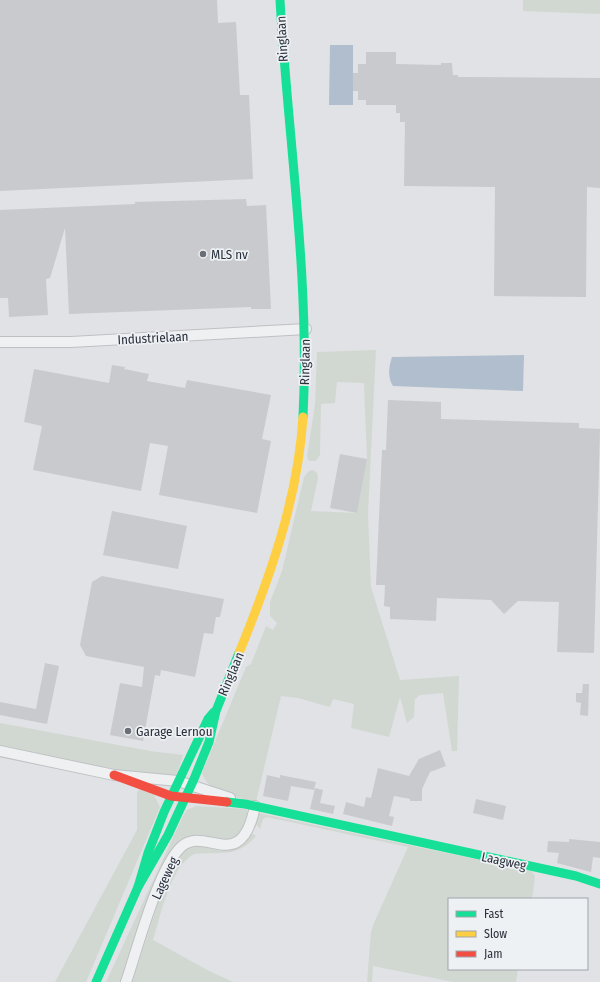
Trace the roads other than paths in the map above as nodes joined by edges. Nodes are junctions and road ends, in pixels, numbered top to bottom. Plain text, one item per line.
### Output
1 (280, 0) edge
2 (306, 329) junction
3 (0, 342) edge
4 (216, 710) junction
5 (0, 751) edge
6 (114, 774) junction
7 (178, 781) junction
8 (191, 784) junction
9 (171, 796) junction
10 (186, 798) junction
11 (250, 805) junction
12 (600, 884) edge
13 (138, 887) junction
14 (96, 982) edge
15 (126, 982) edge

1 - 2 main road, Ringlaan
2 - 3 street, Industrielaan
2 - 4 main road, Ringlaan
4 - 7 main road, Ringlaan
4 - 8 main road, Ringlaan
5 - 6 street
6 - 7 street
6 - 9 main road
7 - 8 street
7 - 9 main road, Ringlaan
8 - 10 main road, Ringlaan
8 - 11 street
9 - 10 main road
9 - 13 main road, Ringlaan
10 - 11 main road
10 - 13 main road, Ringlaan
11 - 12 main road, Laagweg
11 - 15 street, Lageweg
13 - 14 main road, Ringlaan

